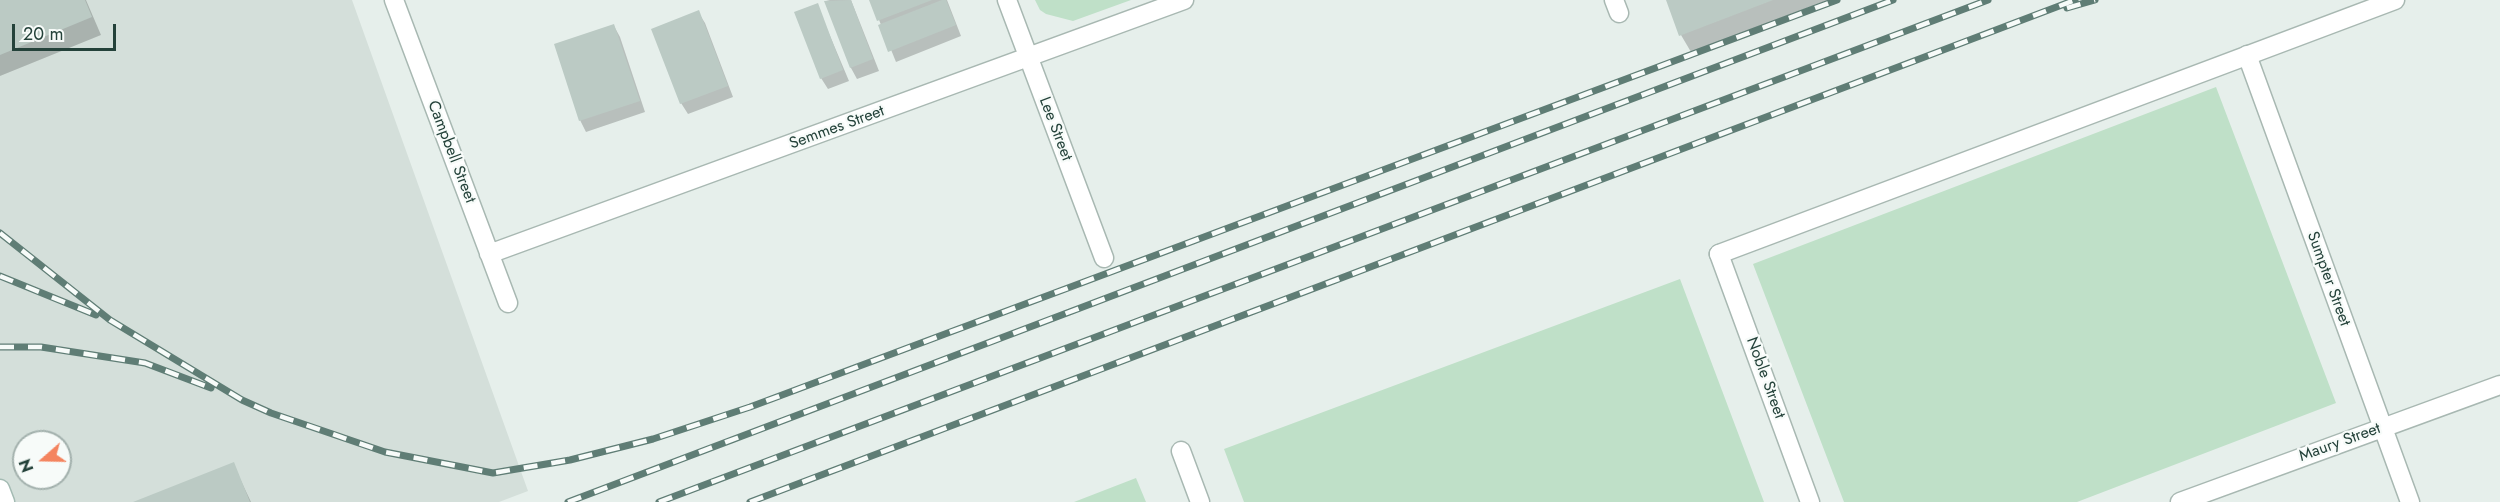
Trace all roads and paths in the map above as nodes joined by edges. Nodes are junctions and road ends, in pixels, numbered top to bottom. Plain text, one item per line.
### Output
1 (394, 0) edge
2 (1007, 0) edge
3 (1184, 0) edge
4 (2395, 0) edge
5 (2247, 55) junction
6 (1028, 58) junction
7 (489, 254) junction
8 (1104, 258) dead end
9 (508, 303) dead end
10 (2500, 385) edge
11 (2382, 428) junction
12 (1181, 451) dead end
13 (0, 489) edge
14 (5, 502) edge
15 (1200, 502) edge
16 (1810, 502) edge
17 (2180, 502) edge
18 (2410, 502) edge

1 - 7 street, Campbell Street
2 - 6 street, Lee Street
3 - 6 street, Semmes Street
4 - 5 street
5 - 11 street, Sumpter Street
5 - 16 street, Noble Street
6 - 7 street, Semmes Street
6 - 8 street, Lee Street
7 - 9 street, Campbell Street
10 - 11 street, Maury Street
11 - 17 street, Maury Street
11 - 18 street, Sumpter Street
12 - 15 street
13 - 14 street

